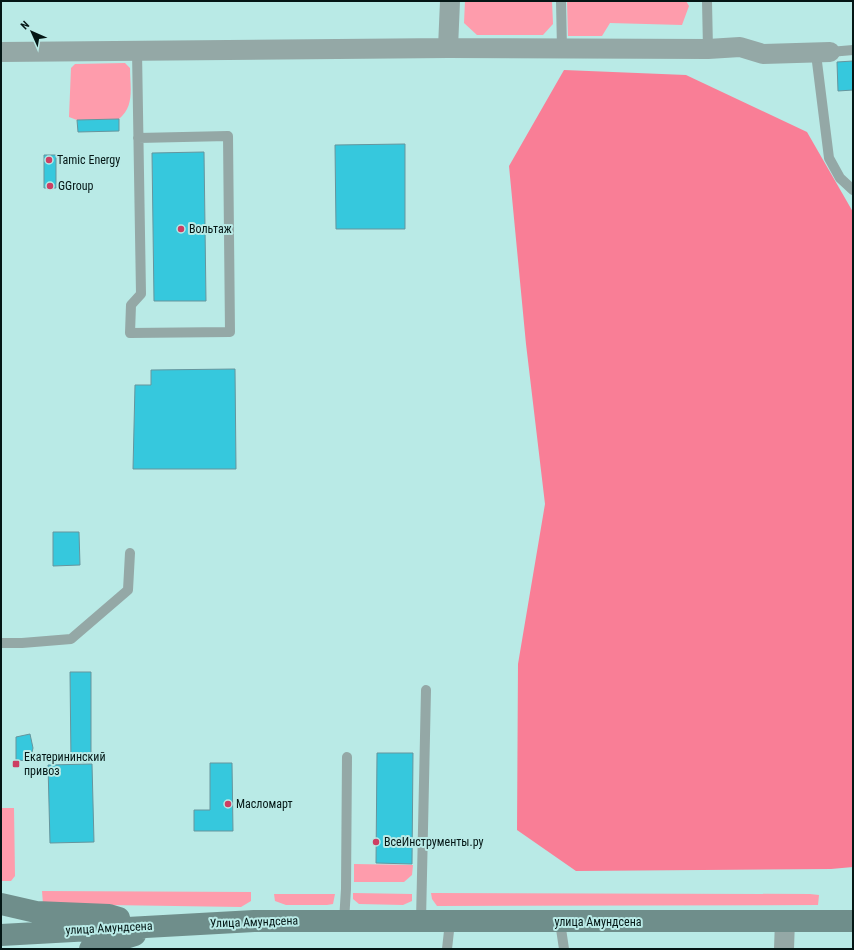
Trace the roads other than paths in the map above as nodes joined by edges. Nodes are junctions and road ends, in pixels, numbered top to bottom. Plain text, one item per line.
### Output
1 (450, 1) edge
2 (561, 1) edge
3 (707, 1) edge
4 (448, 48) junction
5 (562, 49) junction
6 (708, 49) junction
7 (853, 50) edge
8 (137, 51) junction
9 (1, 52) edge
10 (823, 53) junction
11 (138, 138) junction
12 (853, 190) edge
13 (130, 553) dead end
14 (1, 643) edge
15 (426, 690) dead end
16 (347, 757) dead end
17 (1, 904) edge
18 (785, 920) junction
19 (344, 921) junction
20 (422, 921) junction
21 (853, 921) edge
22 (450, 922) junction
23 (560, 922) junction
24 (154, 926) junction
25 (1, 935) edge
26 (90, 949) edge
27 (447, 949) edge
28 (564, 949) edge
29 (784, 949) edge

1 - 4 street
2 - 5 lane
3 - 6 lane
4 - 5 street
4 - 8 street
5 - 6 street
6 - 10 street
7 - 10 lane
8 - 9 street
8 - 11 lane
10 - 12 lane
11 - 11 lane
13 - 14 lane
15 - 20 lane
16 - 19 lane
17 - 24 street
18 - 21 street, улица Амундсена
18 - 23 street, улица Амундсена
18 - 29 street
19 - 20 street, улица Амундсена
19 - 24 street, Улица Амундсена
20 - 22 street, улица Амундсена
22 - 23 street, улица Амундсена
22 - 27 lane
23 - 28 lane
24 - 25 street, улица Амундсена
24 - 26 street, улица Амундсена

